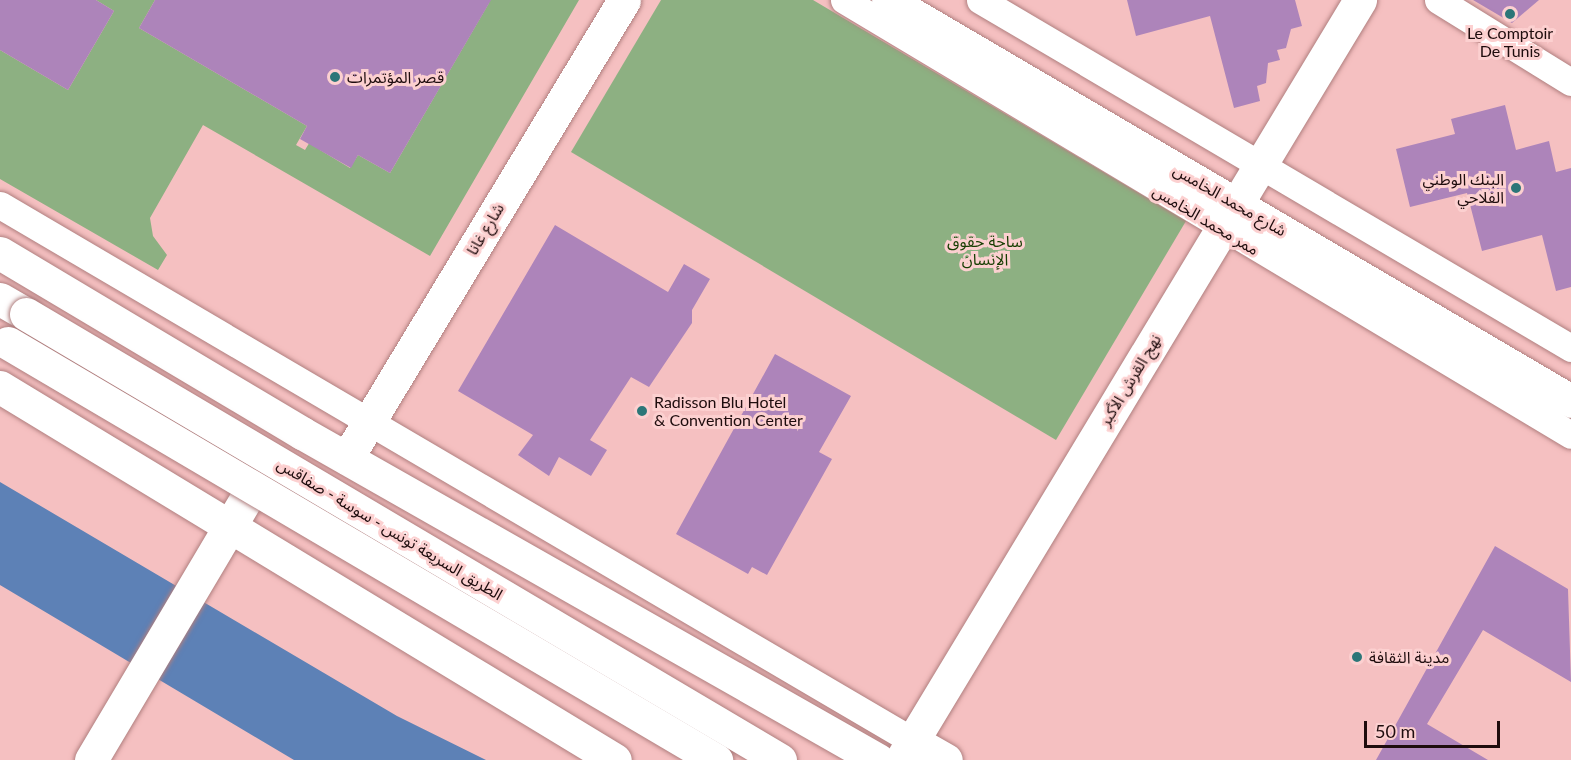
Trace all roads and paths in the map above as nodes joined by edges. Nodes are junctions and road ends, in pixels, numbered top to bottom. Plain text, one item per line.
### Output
1 (624, 0) edge
2 (844, 0) edge
3 (888, 0) edge
4 (926, 0) edge
5 (980, 0) edge
6 (1360, 0) edge
7 (1438, 0) edge
8 (1571, 82) edge
9 (1239, 195) junction
10 (0, 205) edge
11 (0, 253) edge
12 (13, 306) edge
13 (4, 341) edge
14 (1571, 348) edge
15 (1571, 378) edge
16 (0, 387) edge
17 (1571, 400) edge
18 (370, 422) junction
19 (302, 433) junction
20 (1571, 435) edge
21 (347, 458) junction
22 (229, 528) junction
23 (906, 750) edge
24 (91, 760) edge
25 (615, 760) edge
26 (716, 760) edge
27 (780, 760) edge
28 (878, 760) edge
29 (946, 760) edge

1 - 18 main road, شارع غانا
2 - 9 street, ممر محمد الخامس
3 - 9 main road, شارع محمد الخامس
4 - 9 main road, شارع محمد الخامس
5 - 9 street, شارع محمد الخامس
6 - 9 main road, نهج القرش الأكبر
7 - 8 street
9 - 14 street, شارع محمد الخامس
9 - 15 main road, شارع محمد الخامس
9 - 17 main road, شارع محمد الخامس
9 - 20 street, ممر محمد الخامس
9 - 23 main road, نهج القرش الأكبر
10 - 18 street
11 - 19 main road
12 - 27 main road, الطريق السريعة تونس - سوسة - صفاقس, bridge
13 - 26 main road, الطريق السريعة تونس - سوسة - صفاقس, bridge
16 - 22 main road
18 - 21 main road, شارع غانا
18 - 23 street
19 - 21 main road
19 - 22 main road
21 - 28 main road
22 - 24 main road
22 - 25 main road
23 - 29 main road

